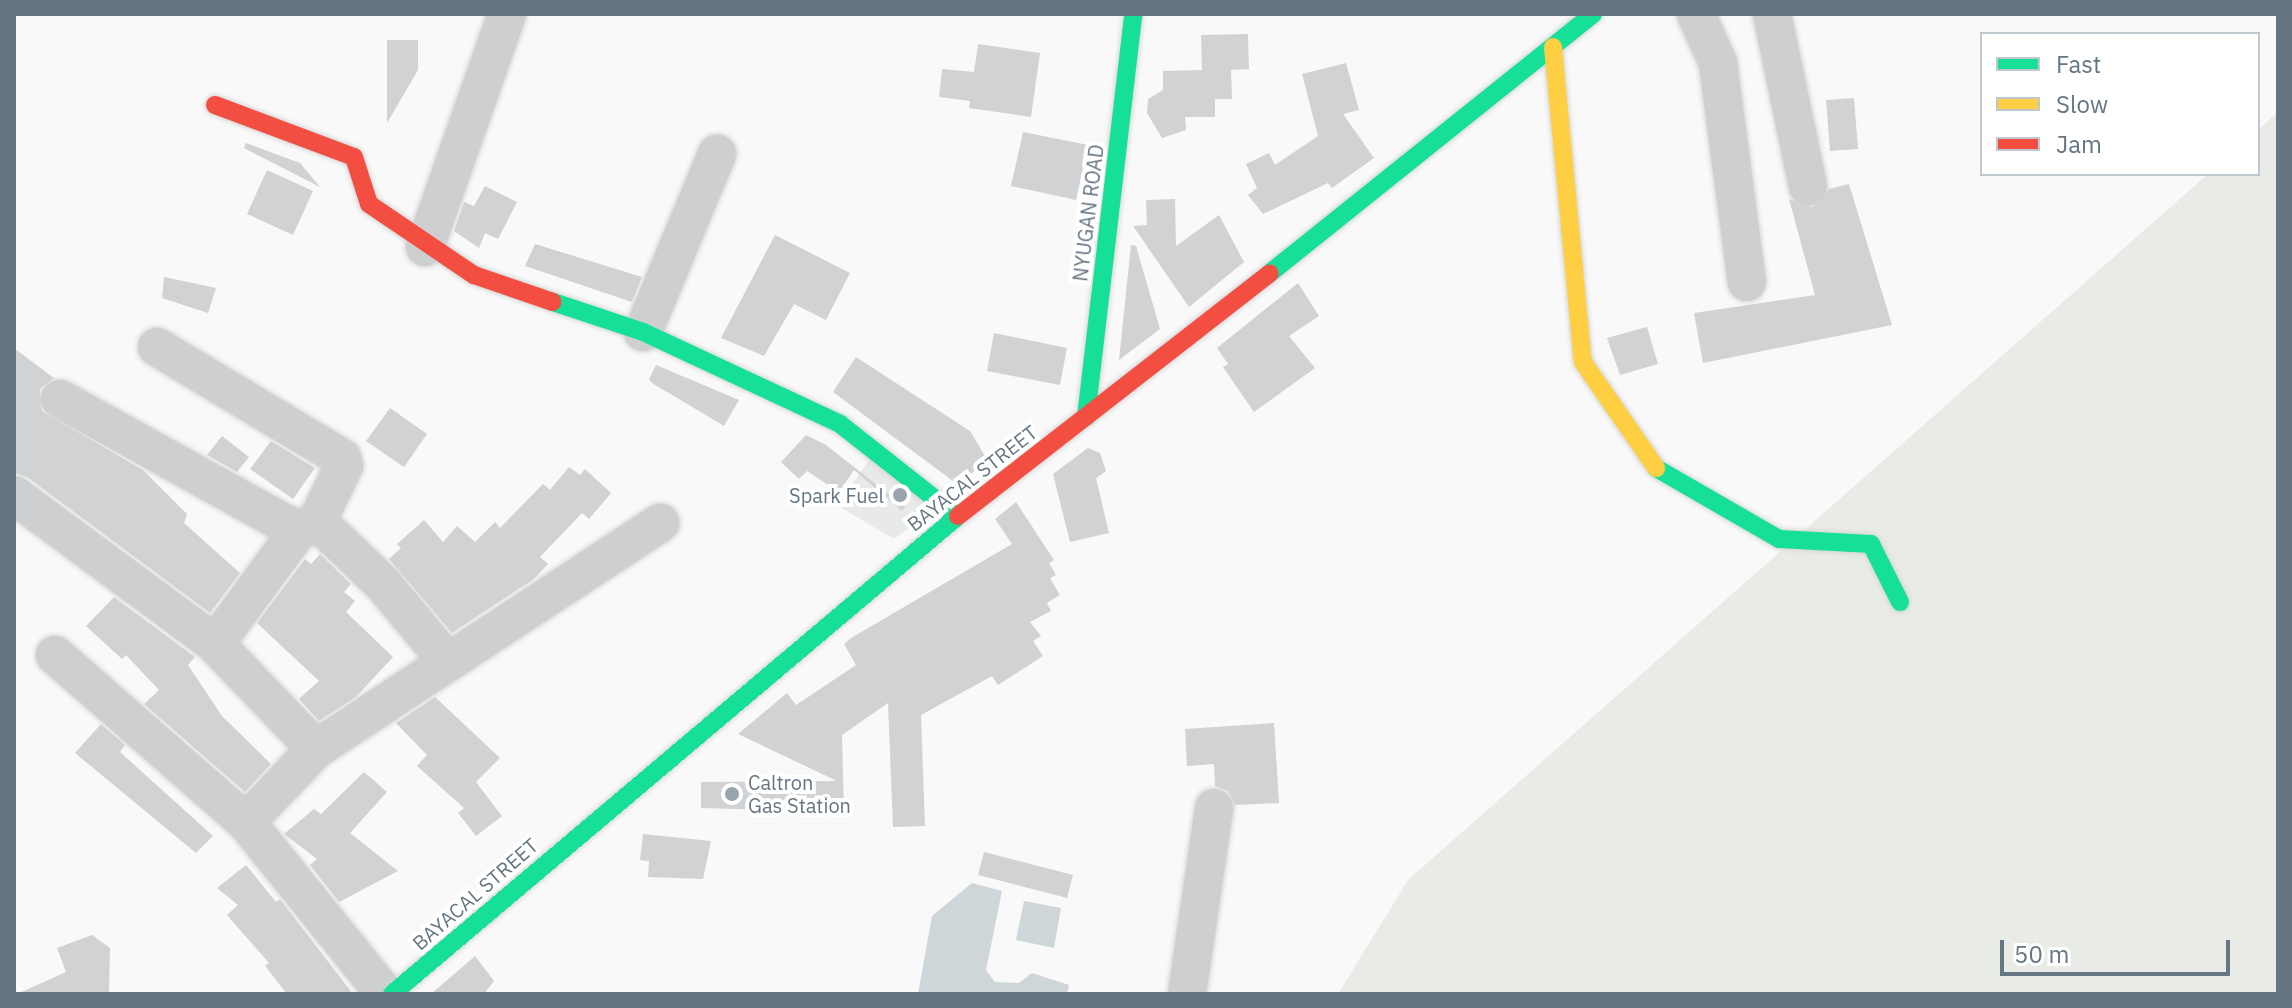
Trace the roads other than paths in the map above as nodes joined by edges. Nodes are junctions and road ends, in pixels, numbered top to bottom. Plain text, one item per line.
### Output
1 (507, 14) edge
2 (1133, 14) edge
3 (1593, 14) edge
4 (1696, 14) edge
5 (1772, 14) edge
6 (1553, 47) junction
7 (215, 105) dead end
8 (717, 154) dead end
9 (1808, 186) dead end
10 (425, 247) junction
11 (1747, 282) dead end
12 (643, 332) junction
13 (157, 347) dead end
14 (60, 399) dead end
15 (1086, 417) junction
16 (14, 495) edge
17 (957, 516) junction
18 (660, 523) dead end
19 (308, 526) junction
20 (1900, 602) dead end
21 (215, 644) junction
22 (55, 655) dead end
23 (447, 661) junction
24 (316, 749) junction
25 (1214, 808) dead end
26 (246, 822) junction
27 (385, 994) edge
28 (392, 994) edge
29 (1187, 994) edge

1 - 10 street
2 - 15 main road, NYUGAN ROAD
3 - 6 main road, BAYACAL STREET
4 - 11 street
5 - 9 street
6 - 15 main road, BAYACAL STREET
6 - 20 main road
7 - 10 main road
8 - 12 street
10 - 12 main road
12 - 17 main road
13 - 19 street
14 - 19 street
15 - 17 main road, BAYACAL STREET
16 - 21 street
17 - 28 main road, BAYACAL STREET
18 - 23 street
19 - 21 street
19 - 23 street
21 - 24 street
22 - 26 street
23 - 24 street
24 - 26 street
25 - 29 street
26 - 27 street

